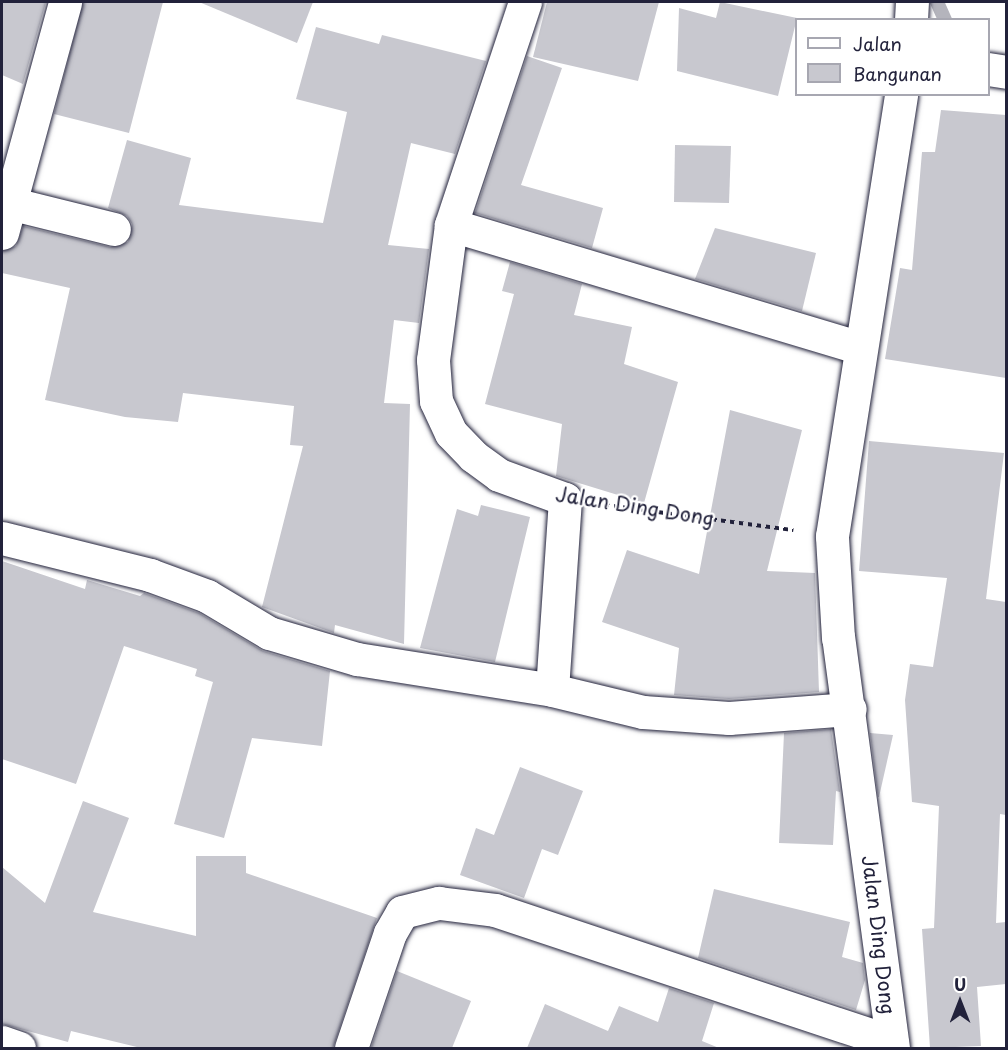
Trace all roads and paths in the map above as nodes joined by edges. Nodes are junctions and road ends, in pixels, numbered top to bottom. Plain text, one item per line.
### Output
1 (65, 2) edge
2 (525, 2) edge
3 (912, 2) edge
4 (911, 18) edge
5 (990, 69) edge
6 (1006, 72) edge
7 (901, 96) edge
8 (5, 218) edge
9 (451, 225) junction
10 (114, 229) dead end
11 (860, 348) junction
12 (565, 499) junction
13 (832, 536) junction
14 (2, 538) edge
15 (552, 690) junction
16 (850, 709) junction
17 (2, 1042) edge
18 (893, 1045) edge
19 (19, 1048) edge
20 (351, 1048) edge

1 - 8 street
2 - 9 street, Jalan Ding Dong
3 - 4 street
5 - 6 street
7 - 11 street, Jalan Ding Dong
8 - 10 street
9 - 11 street
9 - 12 street, Jalan Ding Dong
11 - 13 street, Jalan Ding Dong
12 - 13 path, Jalan Ding Dong
12 - 15 street
13 - 16 street, Jalan Ding Dong
14 - 15 street
15 - 16 street
16 - 18 street, Jalan Ding Dong
17 - 19 street
18 - 20 street

